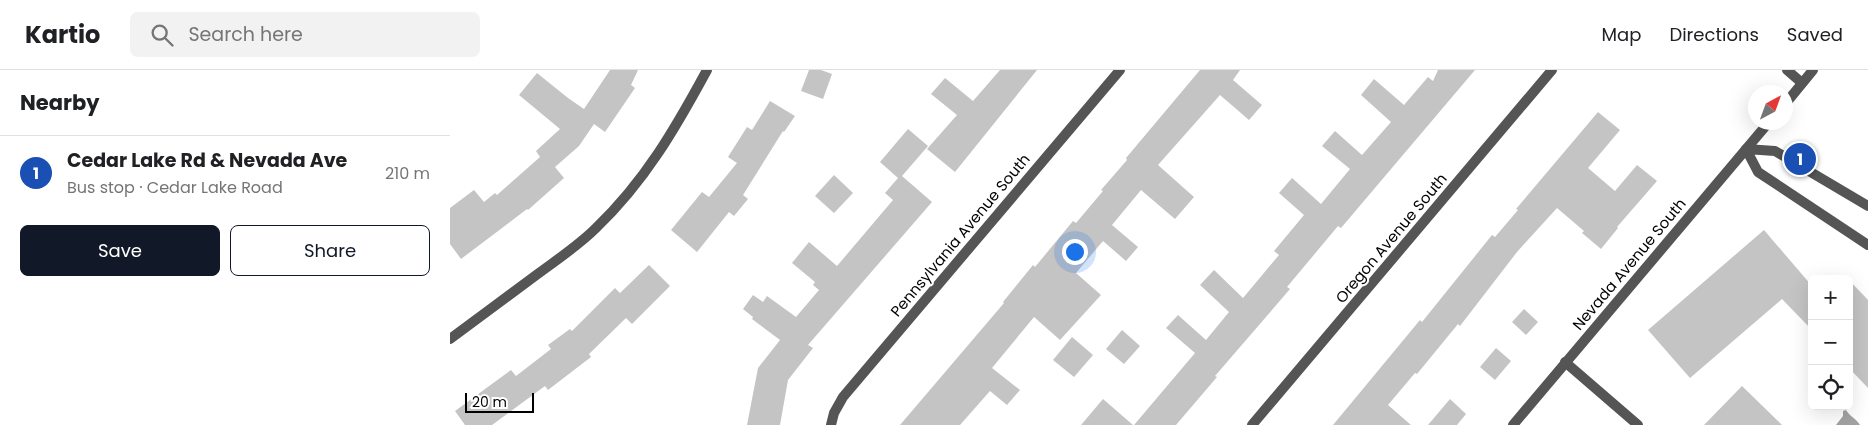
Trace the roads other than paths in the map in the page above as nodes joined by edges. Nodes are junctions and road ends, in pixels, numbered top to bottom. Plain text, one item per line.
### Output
1 (708, 70) edge
2 (1120, 70) edge
3 (1552, 70) edge
4 (1787, 70) edge
5 (1813, 70) edge
6 (1802, 83) junction
7 (1793, 94) edge
8 (1762, 130) edge
9 (1746, 149) junction
10 (1868, 206) edge
11 (1868, 244) edge
12 (450, 339) edge
13 (1565, 362) junction
14 (831, 425) edge
15 (1252, 425) edge
16 (1513, 425) edge
17 (1638, 425) edge

1 - 12 street
2 - 14 street, Pennsylvania Avenue South
3 - 15 street, Oregon Avenue South
4 - 6 street
5 - 6 street
6 - 7 street
8 - 9 street, Nevada Avenue South
9 - 10 street
9 - 11 street
9 - 13 street, Nevada Avenue South
13 - 16 street, Nevada Avenue South
13 - 17 street

